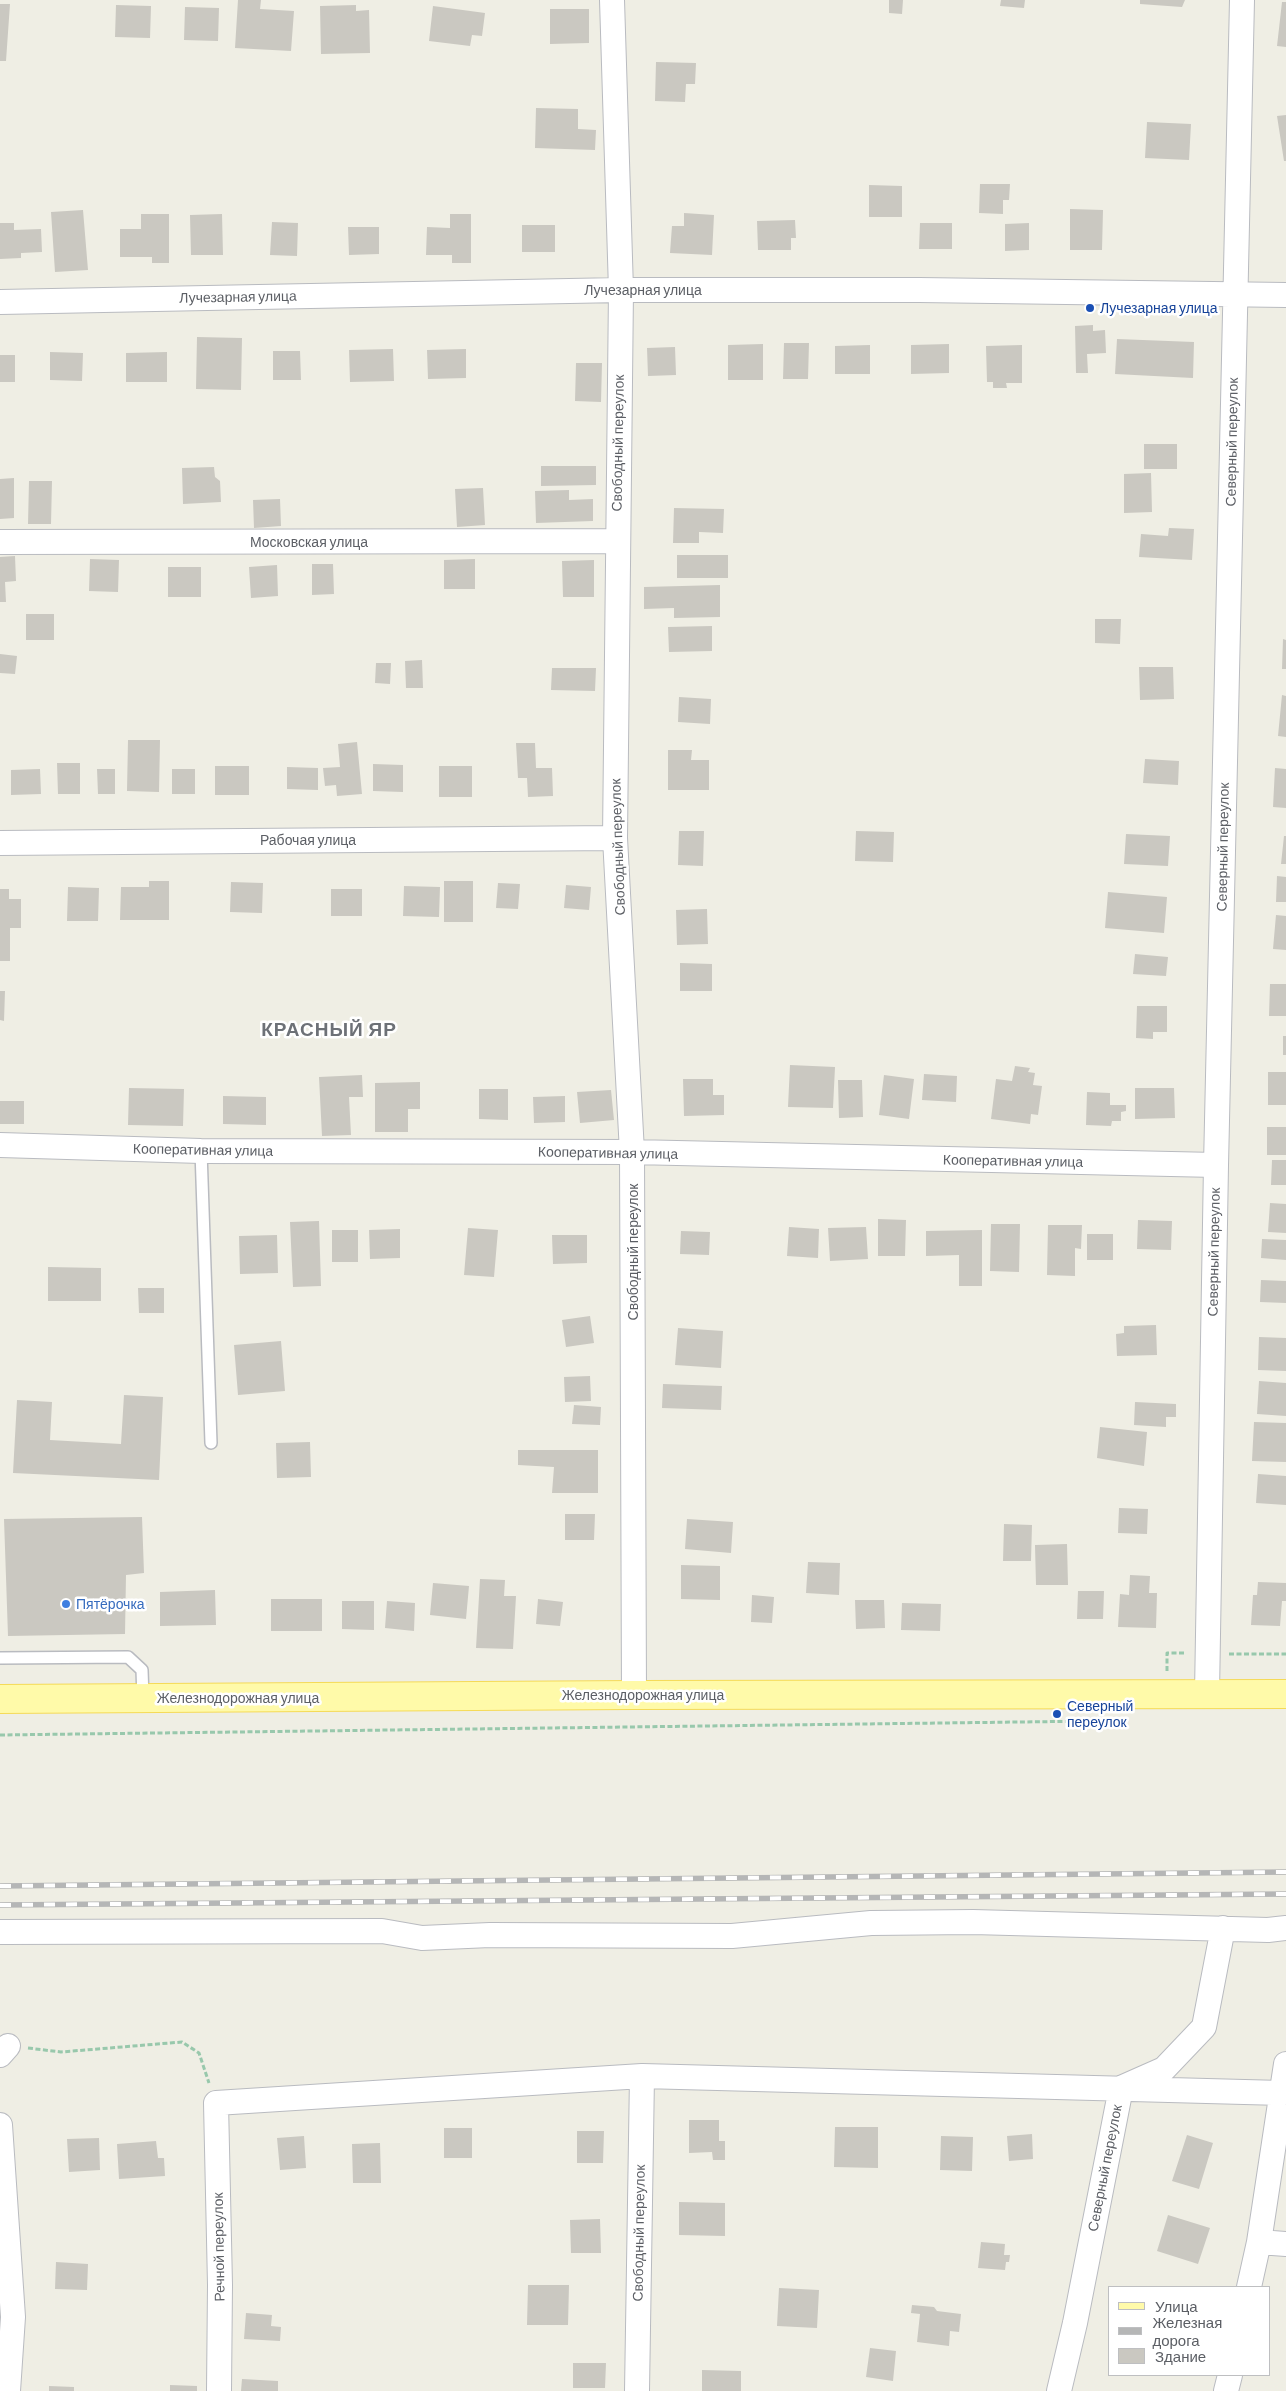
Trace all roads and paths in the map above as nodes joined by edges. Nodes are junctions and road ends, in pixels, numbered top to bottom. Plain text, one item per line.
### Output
1 (612, 0) edge
2 (1242, 0) edge
3 (620, 290) junction
4 (1286, 295) edge
5 (1235, 296) junction
6 (0, 302) edge
7 (617, 541) junction
8 (0, 542) edge
9 (616, 838) junction
10 (0, 843) edge
11 (0, 1145) edge
12 (201, 1151) junction
13 (632, 1152) junction
14 (1216, 1165) junction
15 (211, 1443) dead end
16 (1207, 1654) junction
17 (1286, 1654) edge
18 (0, 1658) edge
19 (1207, 1693) junction
20 (1286, 1694) edge
21 (634, 1695) junction
22 (0, 1699) edge
23 (143, 1699) junction
24 (1099, 1721) dead end
25 (0, 1735) edge
26 (1223, 1928) junction
27 (1286, 1928) edge
28 (0, 1932) edge
29 (4, 2050) edge
30 (1286, 2064) edge
31 (642, 2076) junction
32 (1121, 2088) junction
33 (1282, 2092) junction
34 (216, 2103) junction
35 (0, 2126) edge
36 (1279, 2152) edge
37 (1259, 2242) junction
38 (1286, 2244) edge
39 (1249, 2286) edge
40 (1230, 2376) edge
41 (8, 2391) edge
42 (219, 2391) edge
43 (637, 2391) edge
44 (1059, 2391) edge
45 (1226, 2391) edge

1 - 3 street, Свободный переулок
2 - 5 street, Северный переулок
3 - 5 street, Лучезарная улица
3 - 6 street, Лучезарная улица
3 - 7 street, Свободный переулок
4 - 5 street, Лучезарная улица
5 - 14 street, Северный переулок
7 - 8 street, Московская улица
7 - 9 street, Свободный переулок
9 - 10 street, Рабочая улица
9 - 13 street, Свободный переулок
11 - 12 street, Кооперативная улица
12 - 13 street, Кооперативная улица
12 - 15 lane
13 - 14 street, Кооперативная улица
13 - 21 street, Свободный переулок
14 - 16 street, Северный переулок
16 - 17 path
16 - 19 street, Северный переулок
18 - 23 lane
19 - 20 main road, Железнодорожная улица
19 - 21 main road, Железнодорожная улица
21 - 23 main road, Железнодорожная улица
22 - 23 main road, Железнодорожная улица
24 - 25 path
26 - 27 street
26 - 28 street
26 - 32 street, Северный переулок
29 - 34 path
30 - 33 street
31 - 32 street
31 - 34 street
31 - 43 street, Свободный переулок
32 - 33 street
32 - 44 street, Северный переулок
33 - 36 street
34 - 42 street, Речной переулок
35 - 41 street
36 - 37 street
37 - 38 street
37 - 39 street
40 - 45 street

